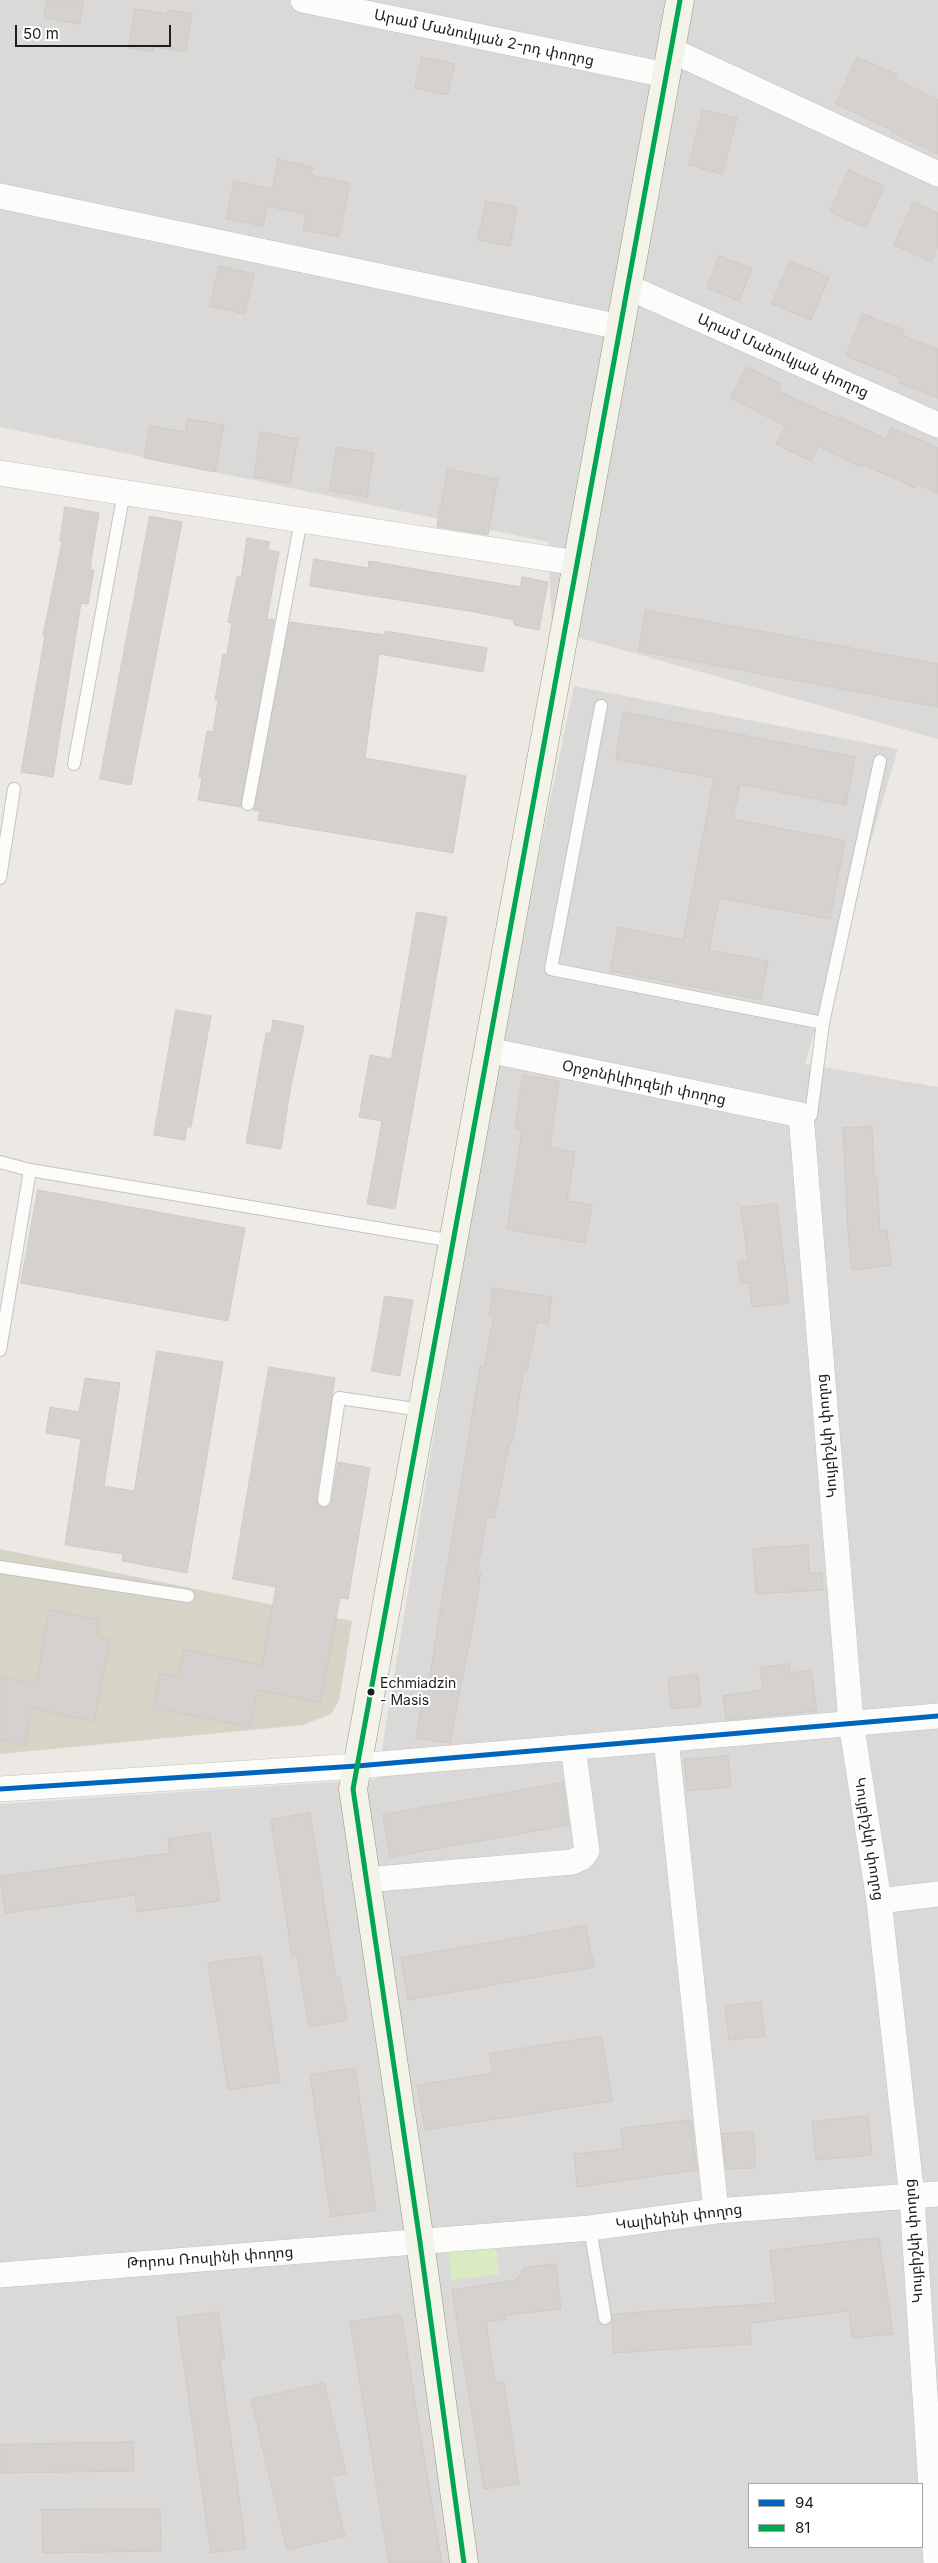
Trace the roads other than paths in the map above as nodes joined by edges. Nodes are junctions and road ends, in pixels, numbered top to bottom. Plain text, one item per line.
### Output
1 (303, 0) edge
2 (680, 0) edge
3 (669, 63) junction
4 (938, 174) edge
5 (0, 196) edge
6 (628, 287) junction
7 (620, 327) junction
8 (938, 424) edge
9 (0, 472) edge
10 (124, 492) junction
11 (301, 520) junction
12 (577, 563) junction
13 (601, 706) dead end
14 (880, 761) dead end
15 (74, 764) dead end
16 (14, 789) dead end
17 (248, 804) dead end
18 (0, 878) edge
19 (823, 1023) junction
20 (488, 1050) junction
21 (806, 1115) junction
22 (0, 1162) edge
23 (30, 1170) junction
24 (453, 1241) junction
25 (0, 1350) edge
26 (422, 1410) junction
27 (324, 1500) dead end
28 (0, 1567) edge
29 (188, 1596) dead end
30 (938, 1716) edge
31 (851, 1722) junction
32 (666, 1740) junction
33 (573, 1747) junction
34 (357, 1766) junction
35 (0, 1789) edge
36 (365, 1880) junction
37 (938, 1894) edge
38 (880, 1901) junction
39 (938, 2194) edge
40 (912, 2197) junction
41 (716, 2211) junction
42 (590, 2228) junction
43 (420, 2242) junction
44 (0, 2275) edge
45 (605, 2318) dead end
46 (464, 2563) edge
47 (936, 2563) edge

1 - 3 street, Արամ Մանուկյան 2-րդ փողոց
2 - 3 main road
3 - 4 street
3 - 6 main road
5 - 7 street
6 - 7 main road
6 - 8 street, Արամ Մանուկյան փողոց
7 - 12 main road
9 - 10 street
10 - 11 street
10 - 15 lane
11 - 12 street
11 - 17 lane
12 - 20 main road
13 - 19 lane
14 - 19 lane
16 - 18 lane
19 - 21 lane
20 - 21 street, Օրջոնիկիդզեյի փողոց
20 - 24 main road
21 - 31 street, Կույբիշևի փողոց
22 - 23 lane
23 - 24 lane
23 - 25 lane
24 - 26 main road
26 - 27 lane
26 - 34 main road
28 - 29 lane
30 - 31 street
31 - 32 street
31 - 38 street, Կույբիշևի փողոց
32 - 33 street
32 - 41 street
33 - 34 street
33 - 36 street
34 - 35 street
34 - 36 main road
36 - 43 main road
37 - 38 street
38 - 40 street, Կույբիշևի փողոց
39 - 40 street, Կալինինի փողոց
40 - 41 street, Կալինինի փողոց
40 - 47 street, Կույբիշևի փողոց
41 - 42 street, Կալինինի փողոց
42 - 43 street, Կալինինի փողոց
42 - 45 lane
43 - 44 street, Թորոս Ռոսլինի փողոց
43 - 46 main road

